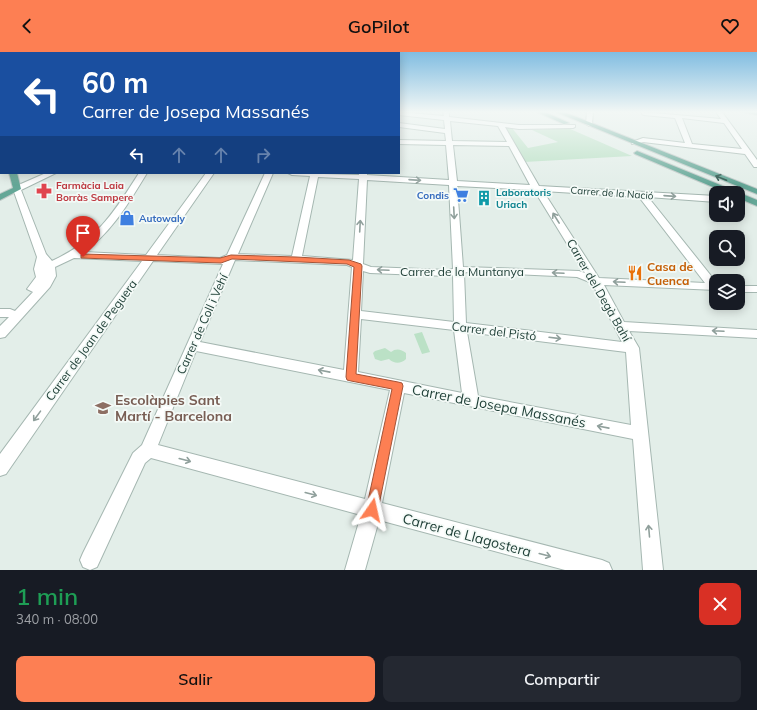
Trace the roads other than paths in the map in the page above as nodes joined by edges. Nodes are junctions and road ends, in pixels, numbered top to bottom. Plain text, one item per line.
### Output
1 (449, 136) edge
2 (505, 136) edge
3 (615, 136) edge
4 (686, 136) edge
5 (736, 136) edge
6 (400, 142) edge
7 (634, 142) junction
8 (450, 143) junction
9 (509, 144) junction
10 (689, 145) junction
11 (629, 150) dead end
12 (748, 152) junction
13 (757, 165) edge
14 (12, 174) edge
15 (50, 174) edge
16 (142, 174) edge
17 (209, 174) edge
18 (269, 174) edge
19 (315, 174) edge
20 (363, 175) edge
21 (452, 182) junction
22 (717, 186) edge
23 (537, 188) junction
24 (17, 189) junction
25 (757, 192) edge
26 (642, 195) junction
27 (0, 196) edge
28 (709, 199) edge
29 (745, 199) edge
30 (757, 203) edge
31 (72, 255) junction
32 (231, 257) junction
33 (150, 259) junction
34 (296, 259) junction
35 (46, 261) junction
36 (358, 266) junction
37 (458, 272) junction
38 (709, 279) edge
39 (596, 281) junction
40 (709, 287) edge
41 (745, 289) edge
42 (757, 290) edge
43 (5, 313) edge
44 (355, 314) junction
45 (0, 323) edge
46 (460, 326) junction
47 (621, 326) junction
48 (0, 334) edge
49 (757, 334) edge
50 (192, 345) junction
51 (632, 348) junction
52 (351, 377) junction
53 (398, 386) junction
54 (471, 400) junction
55 (641, 434) junction
56 (148, 450) junction
57 (0, 468) edge
58 (372, 510) junction
59 (90, 560) dead end
60 (355, 570) edge
61 (602, 570) edge
62 (653, 570) edge

1 - 8 street
2 - 9 street, Carrer del Degà Bahí
3 - 7 main road
4 - 10 street
5 - 12 street
6 - 8 street
7 - 10 street
25 -> 7 main road
8 - 9 street
8 - 21 street
9 - 23 street, Carrer del Degà Bahí
10 - 12 street
11 - 22 main road
12 - 13 street
14 - 24 main road
15 - 24 street
16 - 31 street
17 - 33 street, Carrer de Joan de Peguera
18 - 32 street, Carrer de Coll i Vehí
19 - 20 street, Carrer de la Nació
19 - 34 street
20 -> 21 street, Carrer de la Nació
36 -> 20 street
21 - 23 street, Carrer de la Nació
21 -> 37 street
23 - 26 street, Carrer de la Nació
39 -> 23 street, Carrer del Degà Bahí
24 - 27 main road
24 - 35 street
26 -> 28 street, Carrer de la Nació
26 - 38 street
29 - 30 main road
31 - 33 street, Carrer de la Muntanya
31 - 35 street
32 - 33 street, Carrer de la Muntanya
32 - 34 street, Carrer de la Muntanya
32 - 50 street, Carrer de Coll i Vehí
33 -> 57 street, Carrer de Joan de Peguera
34 - 36 street, Carrer de la Muntanya
35 - 43 street
35 - 48 street
37 -> 36 street, Carrer de la Muntanya
36 - 44 street
39 -> 37 street, Carrer de la Muntanya
37 - 46 street
40 -> 39 street, Carrer de la Muntanya
39 - 47 street, Carrer del Degà Bahí
41 - 42 street
43 - 45 street
44 - 46 street, Carrer del Pistó
44 - 52 street
46 -> 51 street, Carrer del Pistó
46 - 54 street
49 -> 47 street
47 - 51 street, Carrer del Degà Bahí
52 -> 50 street, Carrer de Josepa Massanés
50 - 56 street, Carrer de Coll i Vehí
51 - 55 street, Carrer del Degà Bahí
52 - 53 street, Carrer de Josepa Massanés
53 - 54 street, Carrer de Josepa Massanés
53 - 58 street
55 -> 54 street, Carrer de Josepa Massanés
62 -> 55 street, Carrer del Degà Bahí
56 -> 58 street, Carrer de Llagostera
56 - 59 street, Carrer de Coll i Vehí
58 - 60 street
58 -> 61 street, Carrer de Llagostera

